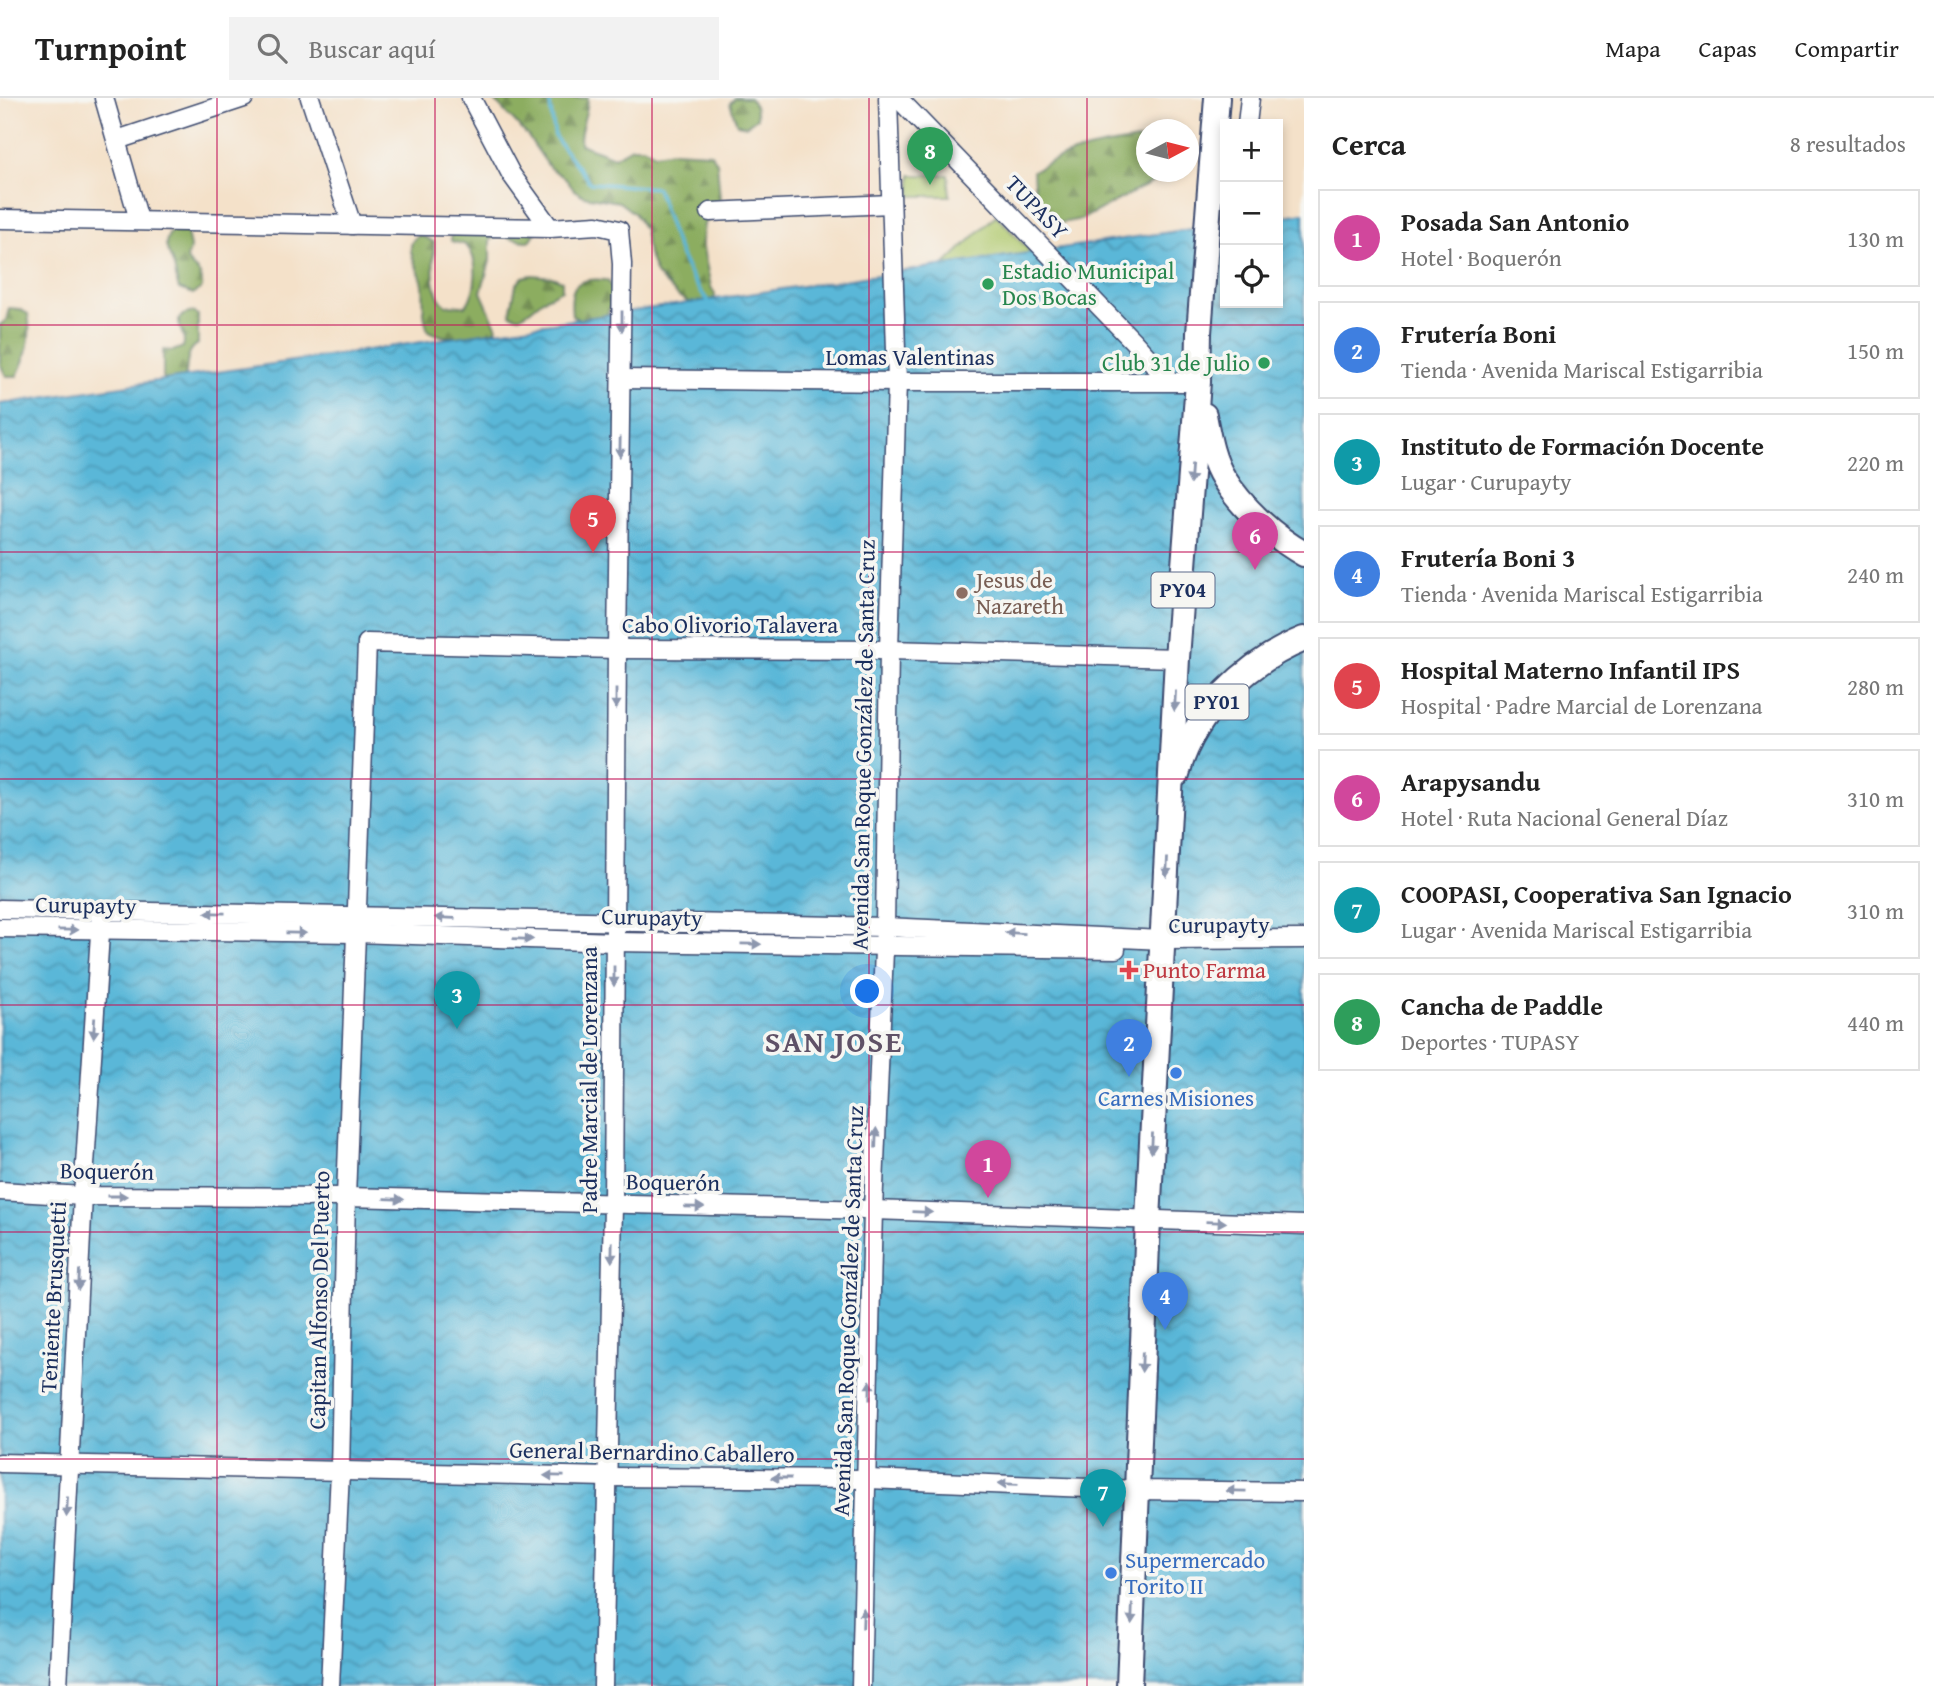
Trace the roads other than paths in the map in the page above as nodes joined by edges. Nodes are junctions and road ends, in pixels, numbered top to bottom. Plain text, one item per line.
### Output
1 (104, 98) edge
2 (244, 98) edge
3 (310, 98) edge
4 (471, 98) edge
5 (888, 98) edge
6 (898, 98) edge
7 (1217, 98) edge
8 (1250, 98) edge
9 (1248, 119) edge
10 (923, 125) junction
11 (117, 141) junction
12 (890, 153) junction
13 (891, 204) junction
14 (710, 212) dead end
15 (0, 219) edge
16 (139, 220) junction
17 (352, 225) junction
18 (550, 228) junction
19 (621, 379) junction
20 (897, 382) junction
21 (1169, 382) junction
22 (1198, 382) junction
23 (1304, 554) edge
24 (1304, 639) edge
25 (367, 643) joint
26 (617, 649) junction
27 (889, 650) junction
28 (1177, 658) junction
29 (1172, 799) junction
30 (0, 909) edge
31 (102, 911) junction
32 (614, 923) junction
33 (357, 924) junction
34 (885, 927) junction
35 (0, 928) edge
36 (100, 930) junction
37 (1304, 939) edge
38 (614, 942) junction
39 (1163, 945) junction
40 (884, 946) junction
41 (1304, 950) edge
42 (0, 1191) edge
43 (83, 1196) junction
44 (346, 1197) junction
45 (613, 1206) junction
46 (873, 1210) junction
47 (1148, 1220) junction
48 (1304, 1225) edge
49 (0, 1463) edge
50 (69, 1465) junction
51 (340, 1471) junction
52 (607, 1477) junction
53 (868, 1479) junction
54 (1137, 1490) junction
55 (1304, 1492) edge
56 (58, 1686) edge
57 (330, 1686) edge
58 (603, 1686) edge
59 (861, 1686) edge
60 (1129, 1686) edge

1 - 11 street
2 - 11 street
3 - 17 street
4 - 18 street
5 - 12 street, Avenida San Roque González de Santa Cruz
6 - 10 street, TUPASY
7 - 22 highway, PY04
8 - 9 street
10 - 12 street
10 - 21 street, TUPASY
11 - 16 street
12 - 13 street, Avenida San Roque González de Santa Cruz
13 - 14 street
13 - 20 street, Avenida San Roque González de Santa Cruz
15 - 16 street
16 - 17 street
17 - 18 street
18 -> 19 street, Padre Marcial de Lorenzana
19 - 20 street, Lomas Valentinas
19 -> 26 street, Padre Marcial de Lorenzana
20 - 21 street, Lomas Valentinas
20 - 27 street, Avenida San Roque González de Santa Cruz
21 - 22 street, Lomas Valentinas
22 - 23 highway
22 -> 28 highway, PY04
24 - 29 highway, PY01
25 - 26 street, Cabo Olivorio Talavera
25 - 33 street, Capitan Alfonso Del Puerto
26 - 27 street, Cabo Olivorio Talavera
26 -> 32 street, Padre Marcial de Lorenzana
27 - 28 street, Cabo Olivorio Talavera
27 - 34 street, Avenida San Roque González de Santa Cruz
28 -> 29 highway, PY04
29 -> 39 highway, PY01
30 - 31 street
33 -> 31 street
31 - 36 street, Teniente Brusquetti
32 -> 33 street, Curupayty
32 - 34 street, Curupayty
32 - 38 street, Padre Marcial de Lorenzana
36 -> 33 street, Curupayty
33 -> 38 street, Curupayty
33 - 44 street, Capitan Alfonso Del Puerto
39 -> 34 street, Curupayty
34 - 40 street, Avenida San Roque González de Santa Cruz
35 -> 36 street, Curupayty
36 -> 43 street, Teniente Brusquetti
37 - 39 street, Curupayty
38 -> 40 street, Curupayty
38 -> 45 street, Padre Marcial de Lorenzana
39 - 40 street, Curupayty
39 - 41 street, Curupayty
39 -> 47 highway, PY01
46 -> 40 street, Avenida San Roque González de Santa Cruz
42 - 43 street, Boquerón
43 -> 44 street, Boquerón
43 -> 50 street, Teniente Brusquetti
44 -> 45 street, Boquerón
44 - 51 street, Capitan Alfonso Del Puerto
45 -> 46 street, Boquerón
45 -> 52 street, Padre Marcial de Lorenzana
46 -> 47 street, Boquerón
53 -> 46 street, Avenida San Roque González de Santa Cruz
47 -> 48 street, Boquerón
47 -> 54 highway, PY01
49 - 50 street, General Bernardino Caballero
50 - 51 street, General Bernardino Caballero
50 -> 56 street, Teniente Brusquetti
52 -> 51 street, General Bernardino Caballero
51 - 57 street, Capitan Alfonso Del Puerto
53 -> 52 street, General Bernardino Caballero
52 - 58 street, Padre Marcial de Lorenzana
54 -> 53 street, General Bernardino Caballero
59 -> 53 street, Avenida San Roque González de Santa Cruz
55 -> 54 street, General Bernardino Caballero
54 -> 60 highway, PY01

